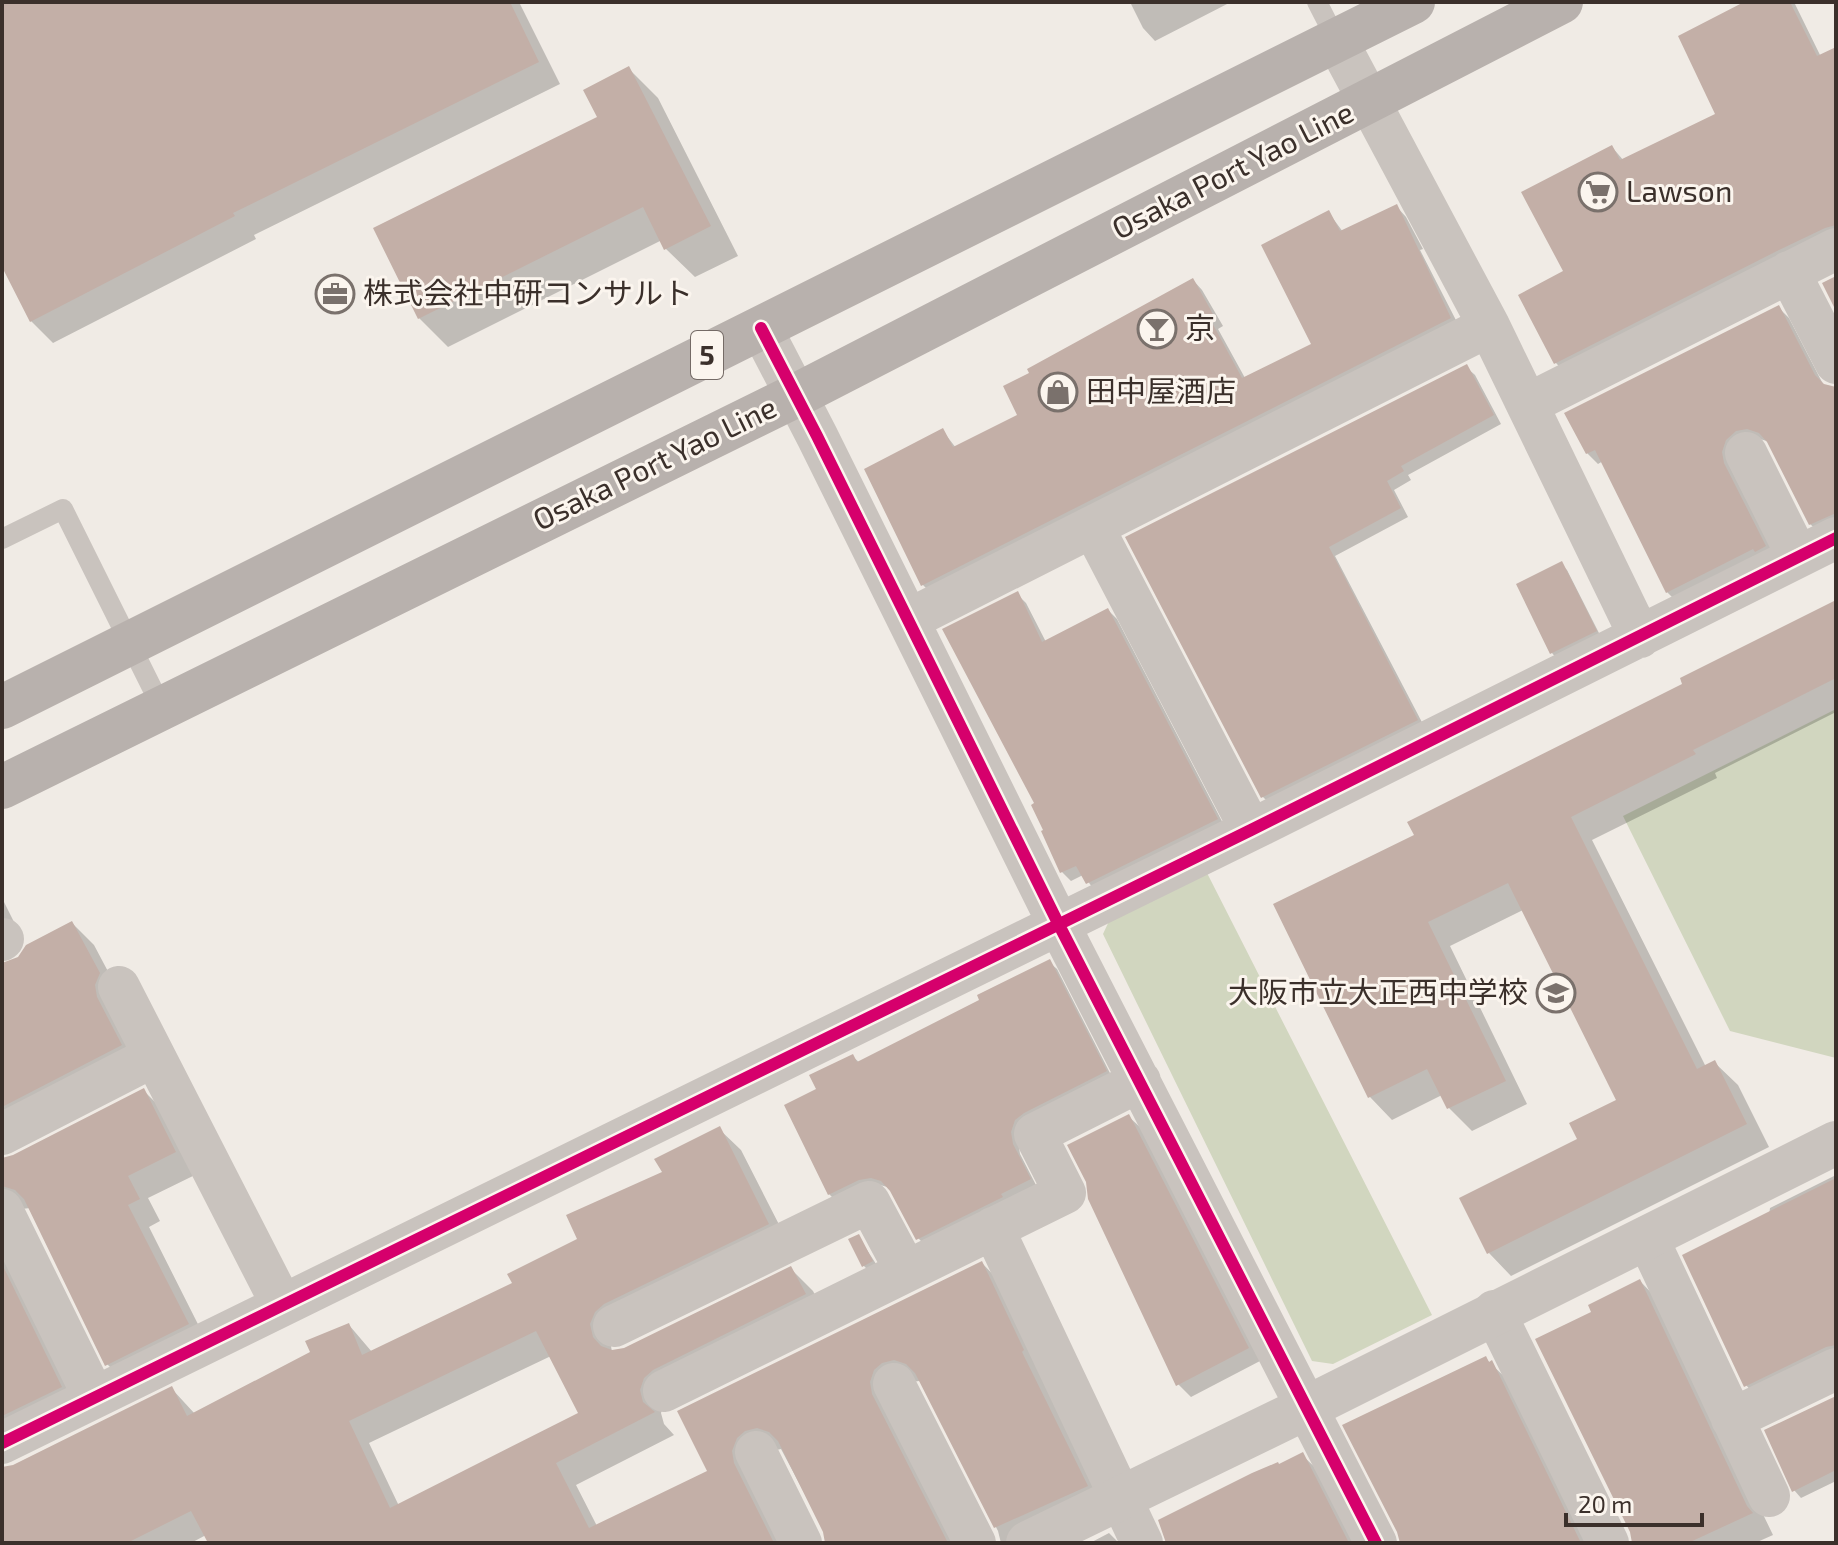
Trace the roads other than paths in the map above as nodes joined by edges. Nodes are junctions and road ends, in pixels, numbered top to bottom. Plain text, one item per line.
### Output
1 (1317, 2) edge
2 (1413, 2) edge
3 (1561, 2) edge
4 (1337, 41) junction
5 (1368, 101) junction
6 (1836, 249) edge
7 (1789, 272) junction
8 (1489, 326) junction
9 (761, 328) junction
10 (1836, 363) edge
11 (797, 395) junction
12 (1528, 404) junction
13 (1746, 453) dead end
14 (1093, 527) junction
15 (1836, 538) edge
16 (2, 539) edge
17 (1798, 557) junction
18 (908, 620) junction
19 (1640, 637) junction
20 (130, 643) junction
21 (2, 707) edge
22 (162, 708) junction
23 (2, 787) edge
24 (1251, 830) junction
25 (1058, 923) junction
26 (119, 987) dead end
27 (154, 1056) junction
28 (1140, 1081) junction
29 (2, 1134) edge
30 (1836, 1143) edge
31 (2, 1210) edge
32 (993, 1228) junction
33 (1647, 1237) junction
34 (906, 1271) junction
35 (282, 1305) junction
36 (1494, 1311) junction
37 (614, 1326) dead end
38 (1836, 1369) edge
39 (894, 1384) dead end
40 (664, 1391) dead end
41 (94, 1397) junction
42 (1308, 1407) junction
43 (1732, 1419) junction
44 (2, 1443) edge
45 (756, 1452) dead end
46 (1769, 1496) dead end
47 (1119, 1497) junction
48 (801, 1543) edge
49 (975, 1543) edge
50 (1028, 1543) edge
51 (1142, 1543) edge
52 (1376, 1543) edge
53 (1608, 1543) edge

1 - 4 lane
2 - 4 main road, 5
3 - 5 main road, Osaka Port Yao Line
4 - 5 street
4 - 9 main road, 5
5 - 8 street
5 - 11 main road, Osaka Port Yao Line
6 - 7 street
7 - 10 street
7 - 12 street
8 - 12 street
8 - 14 street
9 - 11 street
9 - 20 main road, 5
11 - 18 street
11 - 22 main road, Osaka Port Yao Line
12 - 19 street
13 - 17 street
14 - 18 street
14 - 24 street
15 - 17 street
16 - 20 lane
17 - 19 street
18 - 25 street
19 - 24 street
20 - 21 main road, 5
20 - 22 lane
22 - 23 main road, Osaka Port Yao Line
24 - 25 street
25 - 28 street
25 - 35 street
26 - 27 street
27 - 29 street
27 - 35 street
28 - 32 street
28 - 42 street
30 - 33 street
31 - 41 street
32 - 34 street
32 - 47 street
33 - 36 street
33 - 43 street
34 - 37 street
34 - 40 street
35 - 41 street
36 - 42 street
36 - 53 street
38 - 43 street
39 - 49 street
41 - 44 street
42 - 47 street
42 - 52 street
43 - 46 street
45 - 48 street
47 - 50 street
47 - 51 street

